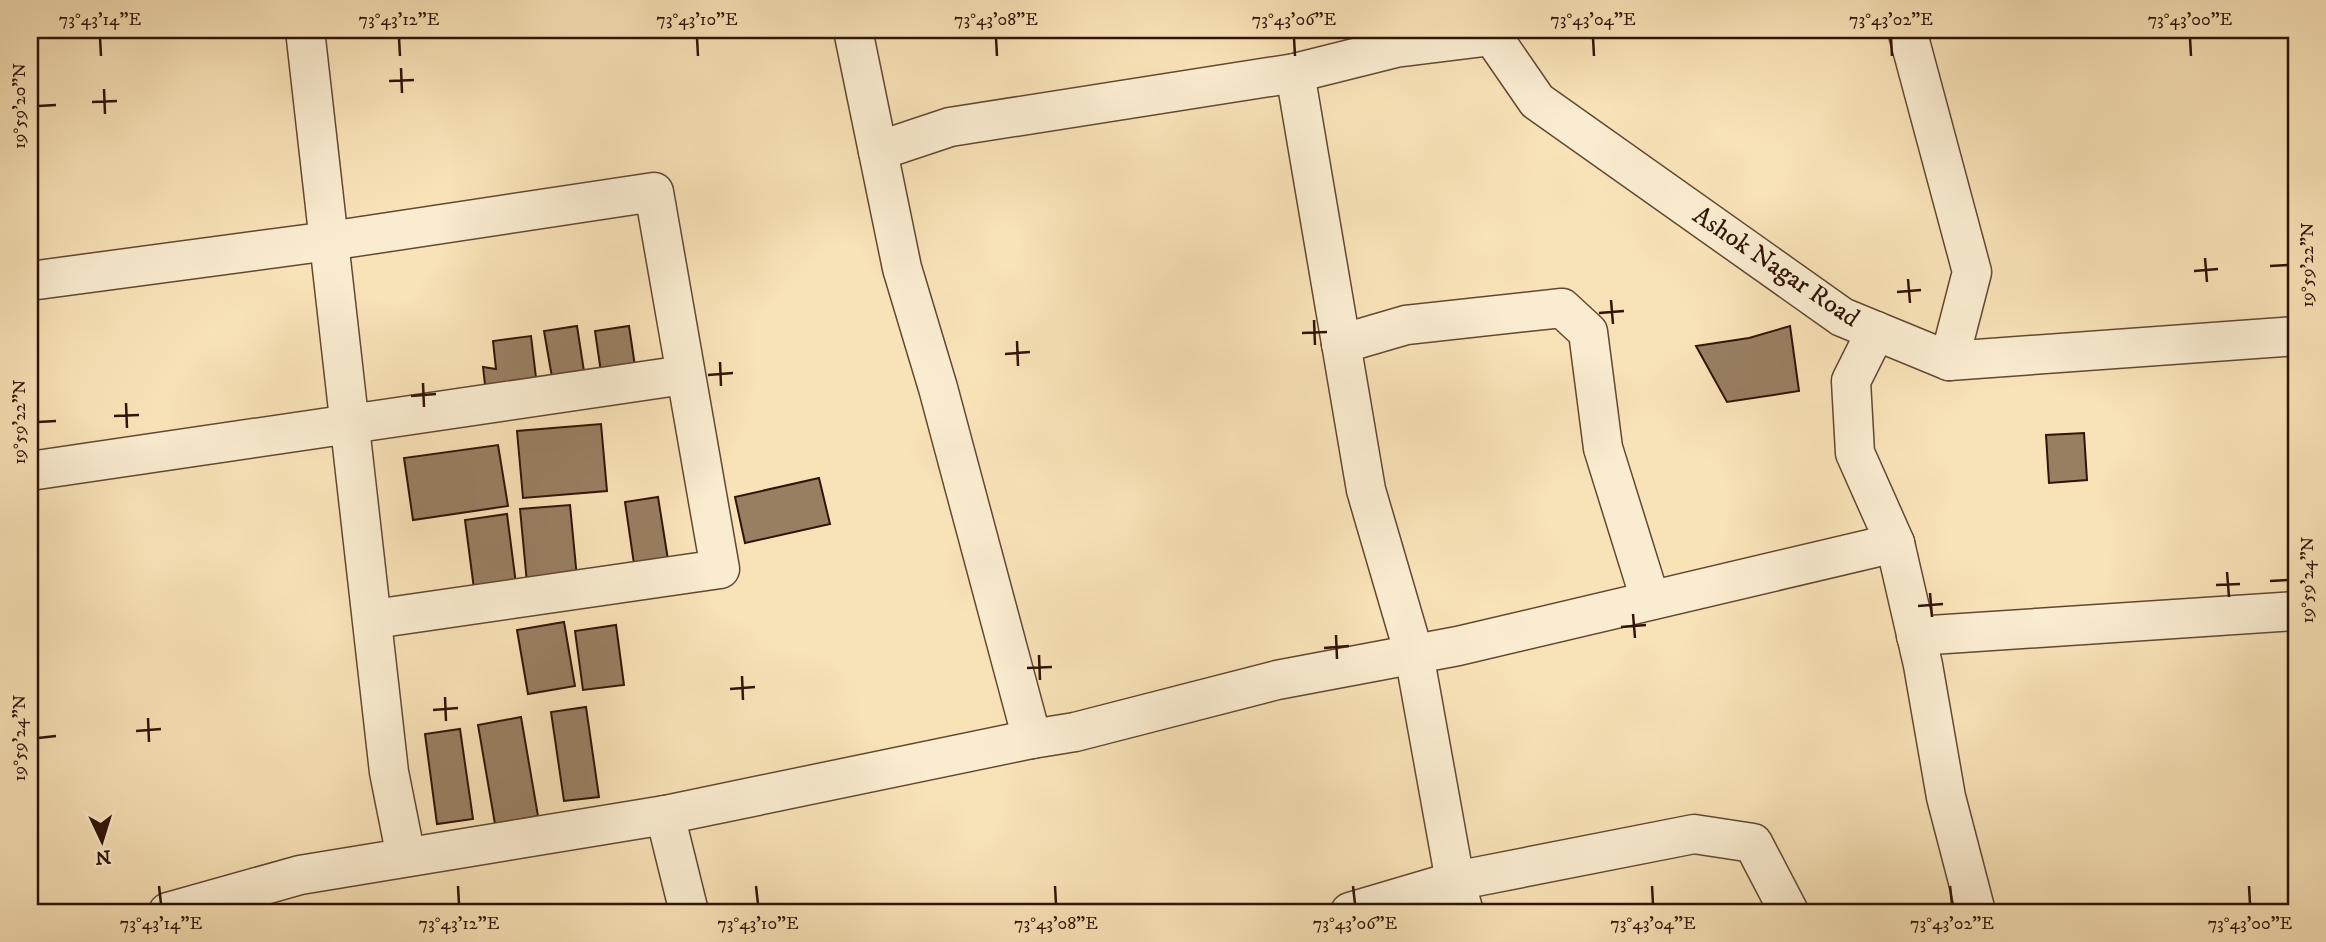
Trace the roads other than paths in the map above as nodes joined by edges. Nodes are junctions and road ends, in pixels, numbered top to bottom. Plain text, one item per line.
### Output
1 (305, 30) edge
2 (853, 30) edge
3 (1908, 30) edge
4 (1490, 33) edge
5 (1295, 73) junction
6 (878, 151) junction
7 (329, 242) junction
8 (30, 281) edge
9 (1876, 331) junction
10 (2296, 336) edge
11 (1341, 344) junction
12 (1949, 361) junction
13 (684, 375) junction
14 (351, 424) junction
15 (30, 471) edge
16 (1895, 543) junction
17 (1650, 599) junction
18 (2296, 611) edge
19 (374, 619) junction
20 (1916, 636) junction
21 (1414, 654) junction
22 (1032, 739) junction
23 (665, 815) junction
24 (406, 857) junction
25 (1459, 896) edge
26 (168, 912) edge
27 (689, 912) edge
28 (1350, 912) edge
29 (1789, 912) edge
30 (1976, 912) edge

1 - 7 street
2 - 6 street
3 - 12 street
4 - 5 street
4 - 9 street, Ashok Nagar Road
5 - 6 street
5 - 11 street
6 - 22 street
7 - 8 street
7 - 13 street
7 - 14 street
9 - 12 street, Ashok Nagar Road
9 - 16 street
10 - 12 street, Ashok Nagar Road
11 - 17 street
11 - 21 street
13 - 14 street
13 - 19 street
14 - 15 street
14 - 19 street
16 - 17 street
16 - 20 street
17 - 21 street
18 - 20 street
19 - 24 street
20 - 30 street
21 - 22 street
21 - 25 street
22 - 23 street
23 - 24 street
23 - 27 street
24 - 26 street
25 - 28 street
25 - 29 street

